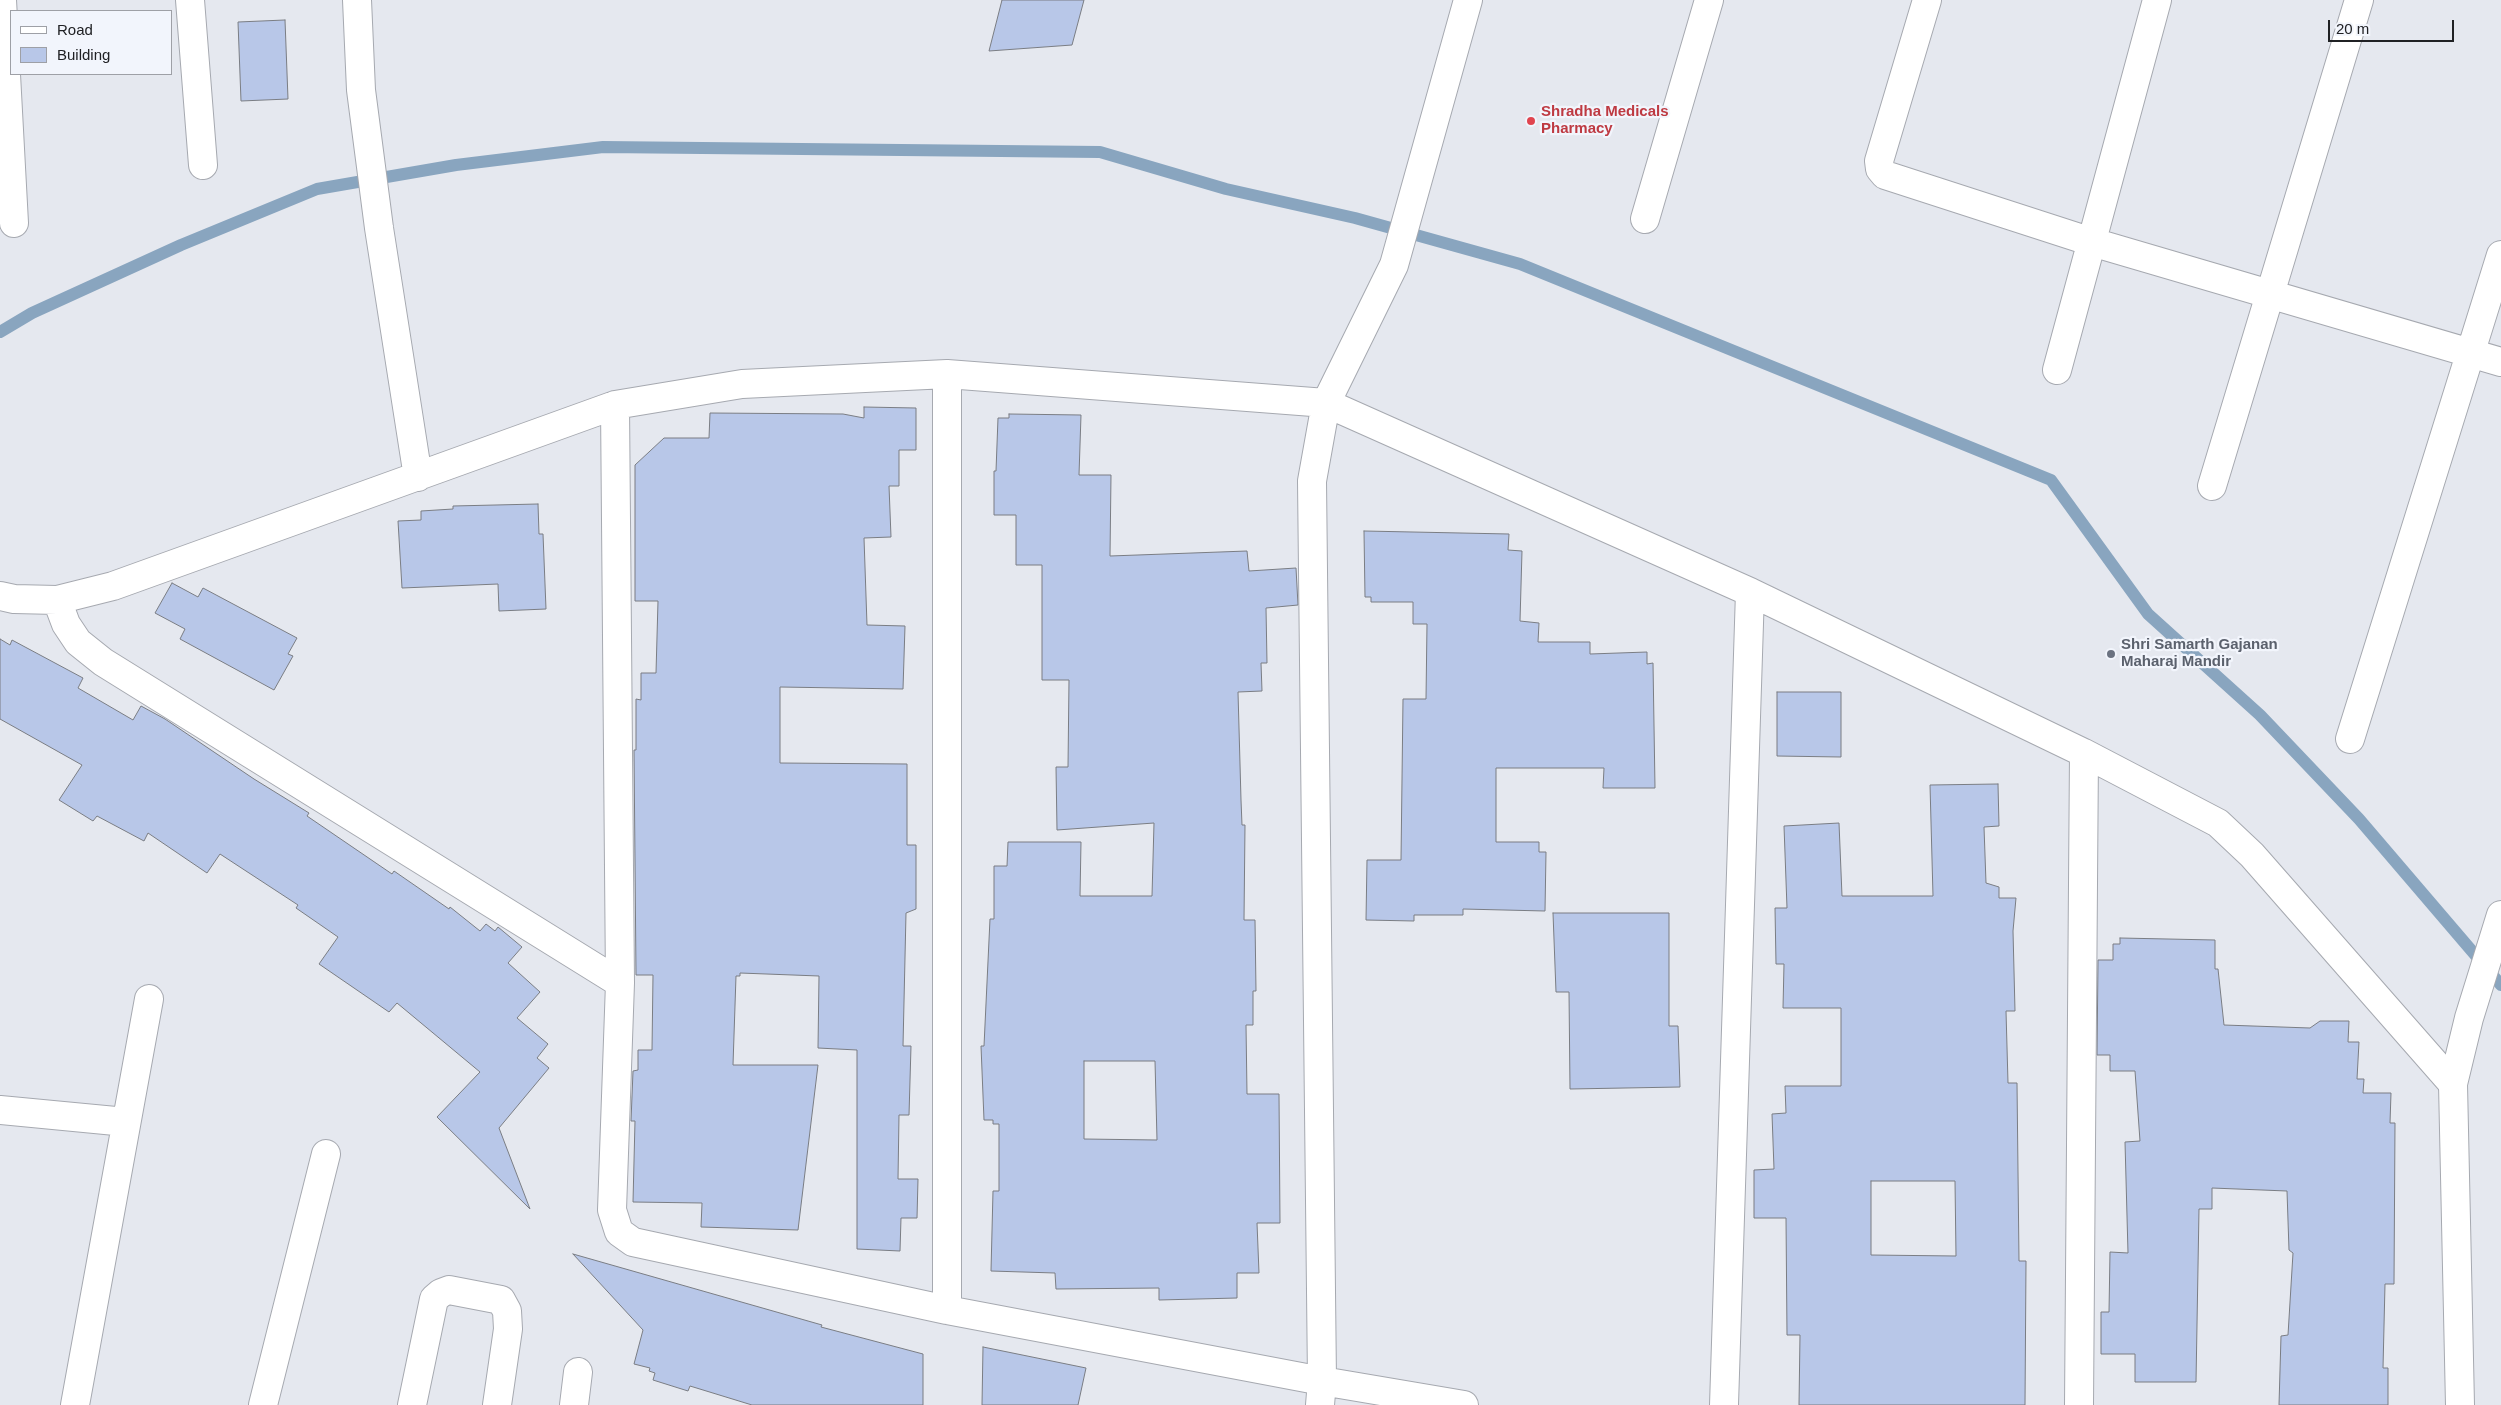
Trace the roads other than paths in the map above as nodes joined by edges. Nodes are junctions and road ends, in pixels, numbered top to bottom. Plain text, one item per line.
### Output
1 (2, 0) edge
2 (190, 0) edge
3 (357, 0) edge
4 (1468, 0) edge
5 (1709, 0) edge
6 (1927, 0) edge
7 (2158, 0) edge
8 (2359, 0) edge
9 (203, 165) dead end
10 (1645, 219) dead end
11 (14, 223) dead end
12 (2092, 242) junction
13 (2501, 256) edge
14 (2270, 293) junction
15 (2471, 353) junction
16 (2501, 362) edge
17 (2057, 370) dead end
18 (948, 374) junction
19 (1326, 403) junction
20 (615, 405) junction
21 (418, 477) junction
22 (2212, 486) dead end
23 (1750, 592) junction
24 (0, 596) edge
25 (57, 600) junction
26 (2350, 738) dead end
27 (2084, 753) junction
28 (2500, 919) edge
29 (620, 983) junction
30 (149, 999) dead end
31 (2454, 1084) junction
32 (0, 1110) edge
33 (126, 1122) junction
34 (326, 1154) dead end
35 (948, 1310) junction
36 (578, 1372) dead end
37 (1321, 1393) edge
38 (75, 1405) edge
39 (262, 1405) edge
40 (412, 1405) edge
41 (497, 1405) edge
42 (574, 1405) edge
43 (1464, 1405) edge
44 (1724, 1405) edge
45 (2079, 1405) edge
46 (2460, 1405) edge

1 - 11 street
2 - 9 street
3 - 21 street
4 - 19 street
5 - 10 street
6 - 12 street
7 - 12 street
8 - 14 street
12 - 14 street
12 - 17 street
13 - 15 street
14 - 15 street
14 - 22 street
15 - 16 street
15 - 26 street
18 - 19 street
18 - 20 street
18 - 35 street
19 - 23 street
19 - 37 street
20 - 21 street
20 - 29 street
21 - 25 street
23 - 27 street
23 - 44 street
24 - 25 street
25 - 29 street
27 - 31 street
27 - 45 street
28 - 31 street
29 - 35 street
30 - 33 street
31 - 46 street
32 - 33 street
33 - 38 street
34 - 39 street
35 - 37 street
36 - 42 street
37 - 43 street
40 - 41 street

